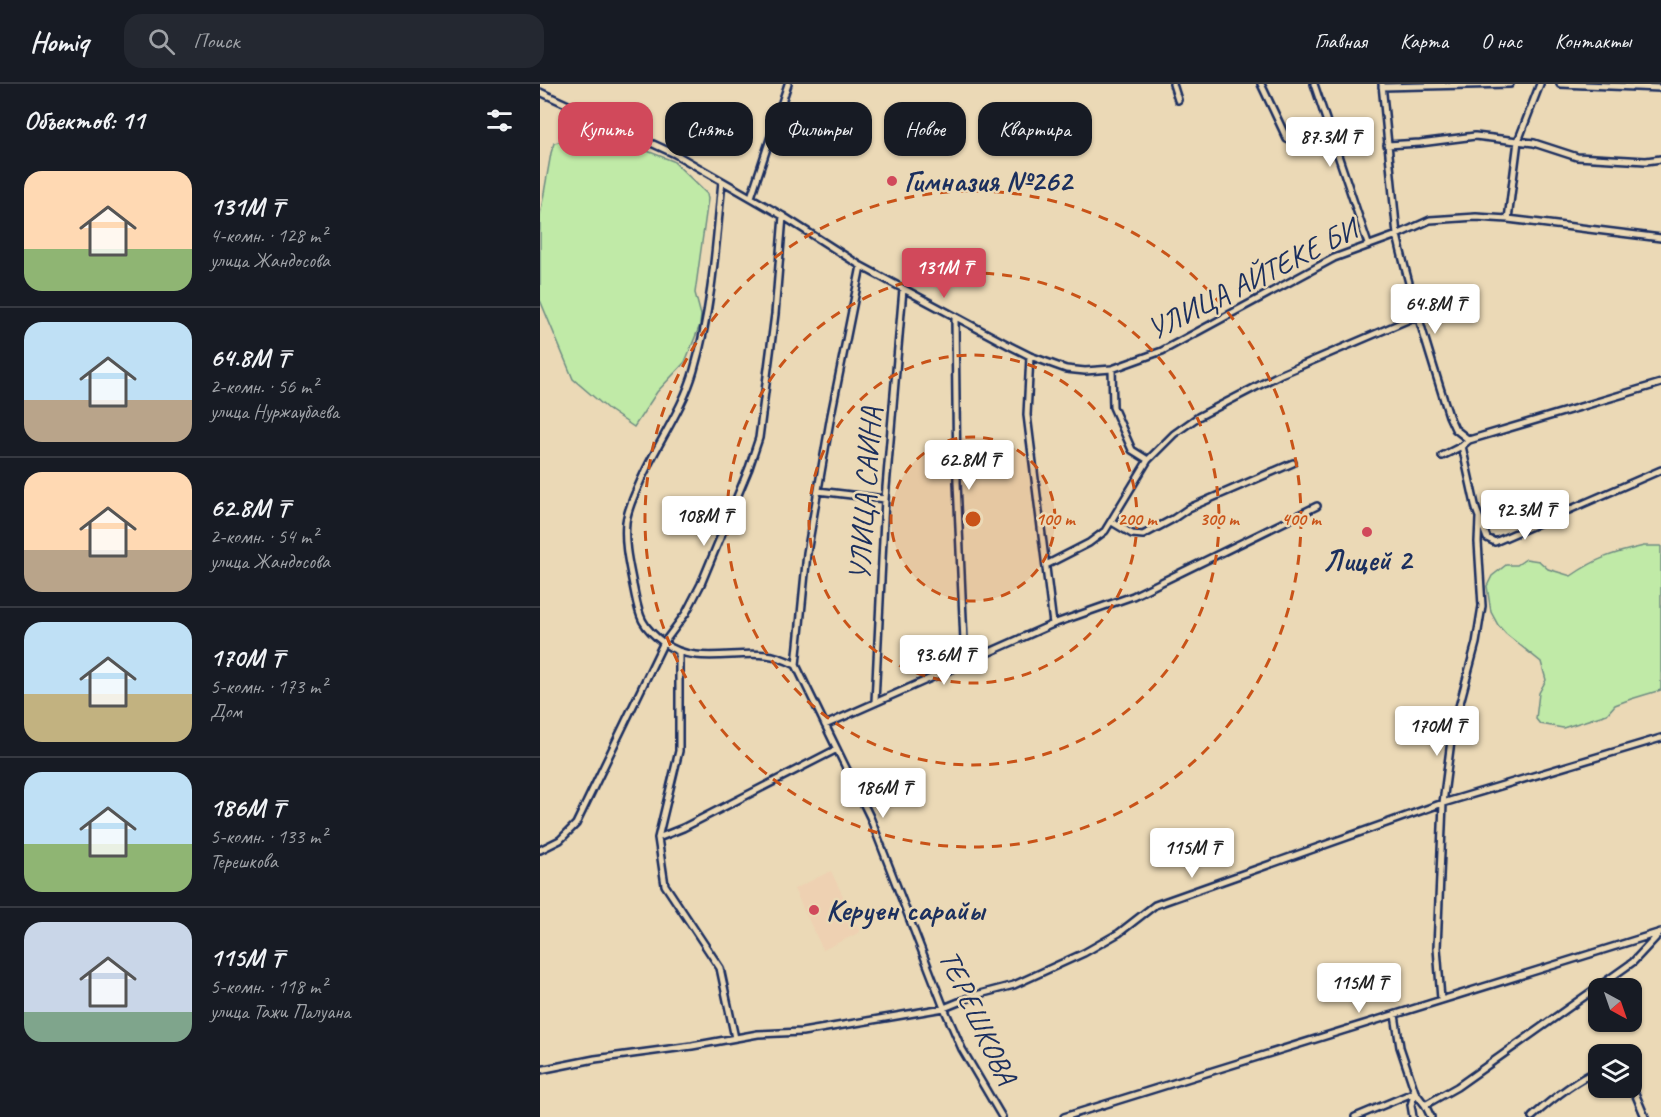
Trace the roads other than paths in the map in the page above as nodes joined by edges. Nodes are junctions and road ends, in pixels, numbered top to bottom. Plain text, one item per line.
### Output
1 (788, 84) edge
2 (1173, 84) edge
3 (1261, 84) edge
4 (1314, 84) edge
5 (1510, 84) edge
6 (1540, 84) edge
7 (1560, 84) edge
8 (1382, 86) edge
9 (1661, 88) edge
10 (540, 92) edge
11 (1178, 100) dead end
12 (1287, 139) dead end
13 (1518, 141) junction
14 (1388, 145) junction
15 (1661, 159) edge
16 (722, 181) junction
17 (751, 197) junction
18 (783, 216) junction
19 (1508, 219) junction
20 (1397, 235) junction
21 (1661, 238) edge
22 (1368, 244) junction
23 (861, 266) junction
24 (903, 290) junction
25 (1417, 316) junction
26 (955, 318) junction
27 (1030, 356) junction
28 (1112, 369) junction
29 (1661, 382) edge
30 (1469, 440) junction
31 (1462, 446) junction
32 (1442, 456) dead end
33 (1148, 460) junction
34 (1293, 463) dead end
35 (1661, 470) edge
36 (818, 491) junction
37 (885, 499) junction
38 (1317, 506) dead end
39 (1479, 518) junction
40 (1112, 522) junction
41 (1046, 565) junction
42 (1053, 624) junction
43 (664, 643) junction
44 (679, 652) junction
45 (796, 664) junction
46 (965, 664) junction
47 (875, 702) junction
48 (825, 725) junction
49 (1661, 738) edge
50 (837, 749) junction
51 (1443, 802) junction
52 (658, 838) junction
53 (540, 849) edge
54 (1661, 933) edge
55 (1442, 999) junction
56 (944, 1008) junction
57 (1395, 1015) junction
58 (735, 1038) junction
59 (540, 1070) edge
60 (1588, 1076) edge
61 (1415, 1092) junction
62 (1638, 1098) edge
63 (1425, 1105) junction
64 (1002, 1117) edge
65 (1064, 1117) edge
66 (1355, 1117) edge
67 (1413, 1117) edge
68 (1431, 1117) edge
69 (1532, 1117) edge
70 (1645, 1117) edge

1 - 17 street
2 - 11 street
3 - 12 street
4 - 22 street
5 - 8 street
6 - 13 street
7 - 9 street
8 - 14 street
10 - 16 street, УЛИЦА АЙТЕКЕ БИ
13 - 14 street
13 - 15 street
13 - 19 street
14 - 20 street
16 - 17 street, УЛИЦА АЙТЕКЕ БИ
16 - 43 street
17 - 18 street, УЛИЦА АЙТЕКЕ БИ
18 - 23 street, УЛИЦА АЙТЕКЕ БИ
18 - 43 street
19 - 20 street, УЛИЦА АЙТЕКЕ БИ
19 - 21 street, УЛИЦА АЙТЕКЕ БИ
20 - 22 street, УЛИЦА АЙТЕКЕ БИ
20 - 25 street
22 - 28 street, УЛИЦА АЙТЕКЕ БИ
23 - 24 street, УЛИЦА АЙТЕКЕ БИ
23 - 36 street
24 - 26 street, УЛИЦА АЙТЕКЕ БИ
24 - 37 street, УЛИЦА САИНА
25 - 30 street
25 - 33 street
26 - 27 street, УЛИЦА АЙТЕКЕ БИ
26 - 46 street
27 - 28 street, УЛИЦА АЙТЕКЕ БИ
27 - 41 street
28 - 33 street
29 - 30 street
30 - 31 street
31 - 32 street
31 - 39 street
33 - 40 street
34 - 40 street
35 - 39 street
36 - 37 street
36 - 45 street
37 - 47 street, УЛИЦА САИНА
38 - 42 street
39 - 51 street
40 - 41 street
41 - 42 street
42 - 46 street
43 - 44 street
43 - 53 street
44 - 45 street
44 - 52 street
45 - 48 street, ТЕРЕШКОВА
46 - 47 street
47 - 48 street
48 - 50 street, ТЕРЕШКОВА
49 - 51 street
50 - 52 street
50 - 56 street, ТЕРЕШКОВА
51 - 55 street
51 - 56 street
52 - 58 street
54 - 55 street
54 - 63 street
55 - 57 street
56 - 58 street
56 - 64 street, ТЕРЕШКОВА
57 - 61 street
57 - 65 street
58 - 59 street
60 - 69 street
61 - 63 street
61 - 66 street
61 - 67 street
62 - 70 street
63 - 68 street

